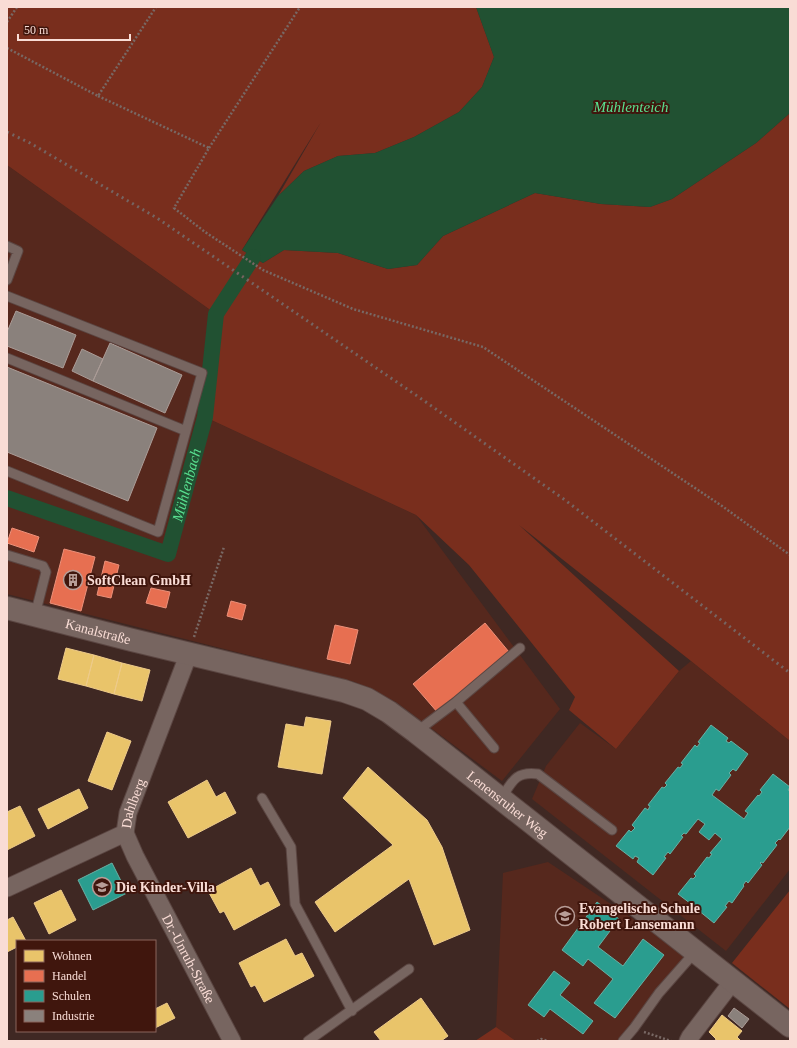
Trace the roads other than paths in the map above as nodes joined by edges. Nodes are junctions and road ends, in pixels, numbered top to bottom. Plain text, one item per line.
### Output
1 (7, 246) edge
2 (7, 280) edge
3 (7, 296) edge
4 (7, 358) edge
5 (186, 431) junction
6 (7, 471) edge
7 (7, 554) edge
8 (7, 608) edge
9 (35, 615) junction
10 (520, 648) dead end
11 (189, 653) junction
12 (456, 702) junction
13 (416, 732) junction
14 (494, 748) dead end
15 (262, 798) dead end
16 (501, 799) junction
17 (612, 830) dead end
18 (125, 833) junction
19 (7, 888) edge
20 (695, 952) junction
21 (409, 969) dead end
22 (733, 981) junction
23 (352, 1011) junction
24 (790, 1026) edge
25 (232, 1041) edge
26 (308, 1041) edge
27 (623, 1041) edge
28 (688, 1041) edge

1 - 2 lane
3 - 5 lane
4 - 5 lane
5 - 6 lane
7 - 9 lane
8 - 9 street, Kanalstraße
9 - 11 street, Kanalstraße
10 - 12 lane
11 - 13 street, Lenensruher Weg
11 - 18 street, Dahlberg
12 - 13 lane
12 - 14 lane
13 - 16 street, Lenensruher Weg
15 - 23 lane
16 - 17 lane
16 - 20 street, Lenensruher Weg
18 - 19 street, Dahlberg
18 - 25 street, Dr.-Unruh-Straße
20 - 22 street, Lenensruher Weg
20 - 27 lane
21 - 23 lane
22 - 24 street, Lenensruher Weg
22 - 28 street
23 - 26 lane

